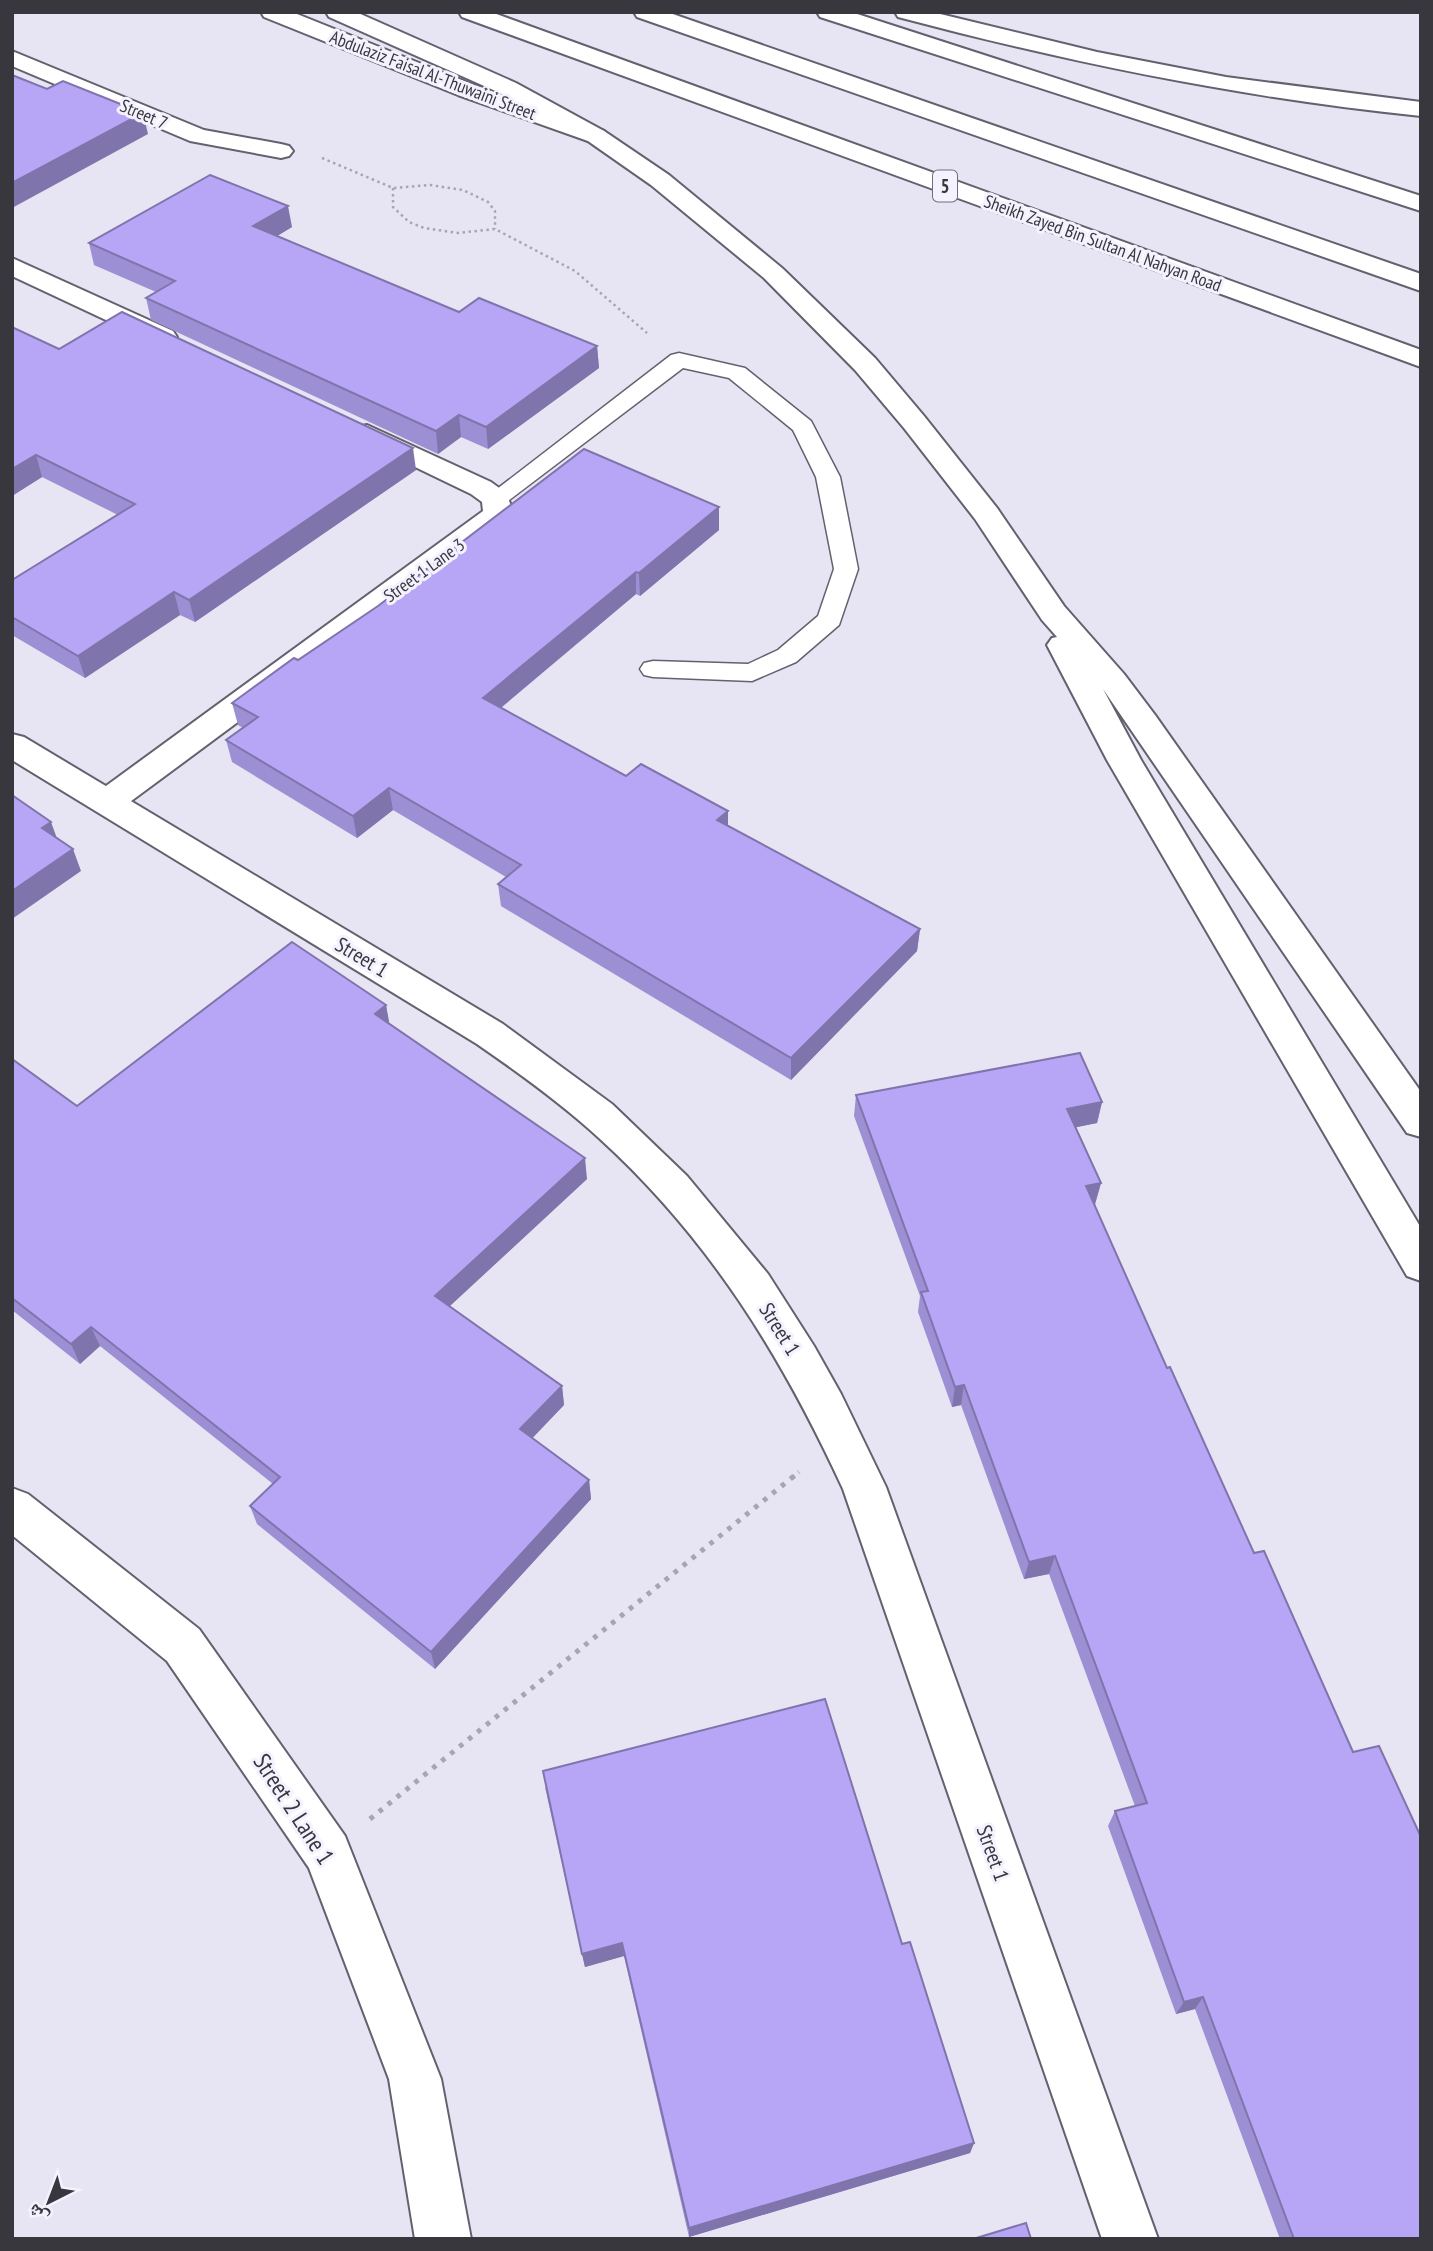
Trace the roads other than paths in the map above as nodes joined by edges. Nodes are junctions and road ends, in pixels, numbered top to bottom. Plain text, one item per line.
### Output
1 (272, 12) edge
2 (337, 12) edge
3 (470, 12) edge
4 (645, 12) edge
5 (828, 12) edge
6 (906, 12) edge
7 (969, 12) edge
8 (12, 58) edge
9 (1104, 60) junction
10 (1421, 109) edge
11 (596, 135) junction
12 (281, 151) road end
13 (1421, 204) edge
14 (12, 266) edge
15 (1421, 283) edge
16 (188, 349) edge
17 (1421, 359) edge
18 (338, 420) edge
19 (496, 499) junction
20 (1053, 613) junction
21 (653, 669) dead end
22 (12, 745) edge
23 (107, 802) junction
24 (1421, 1122) edge
25 (1421, 1264) edge
26 (12, 1508) edge
27 (443, 2239) edge
28 (1130, 2239) edge

1 - 11 main road, Abdulaziz Faisal Al-Thuwaini Street
2 - 11 main road
3 - 17 main road, Sheikh Zayed Bin Sultan Al Nahyan Road / 5
4 - 15 main road
5 - 13 main road
6 - 9 main road
7 - 9 main road
8 - 12 main road, Street 7
9 - 10 main road
11 - 20 main road
14 - 16 main road
18 - 19 main road
19 - 21 lane
19 - 23 main road, Street 1 Lane 3
20 - 24 main road
20 - 25 main road
22 - 23 main road, Street 1
23 - 28 main road, Street 1
26 - 27 main road, Street 2 Lane 1

